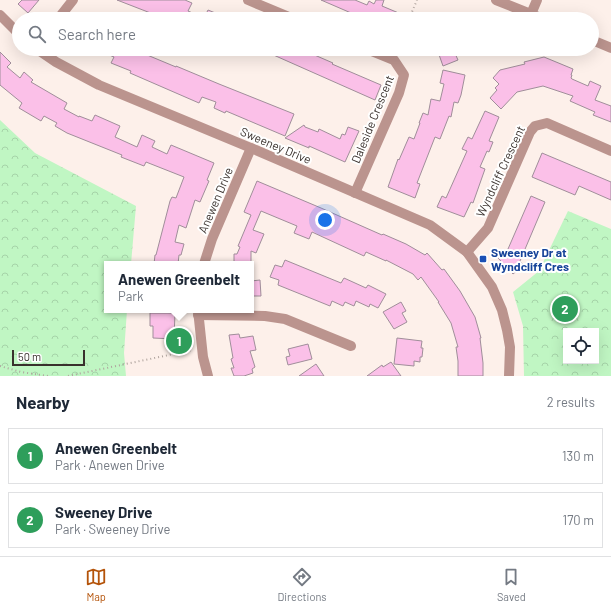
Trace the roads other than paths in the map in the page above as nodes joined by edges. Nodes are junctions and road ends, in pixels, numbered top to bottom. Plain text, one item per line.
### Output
1 (73, 0) edge
2 (248, 0) edge
3 (496, 0) edge
4 (537, 0) edge
5 (514, 3) edge
6 (64, 12) edge
7 (277, 12) edge
8 (528, 12) edge
9 (532, 12) edge
10 (0, 15) edge
11 (12, 27) edge
12 (599, 43) edge
13 (611, 48) edge
14 (47, 56) edge
15 (384, 56) edge
16 (251, 148) junction
17 (611, 151) edge
18 (355, 194) junction
19 (467, 252) junction
20 (205, 261) edge
21 (198, 313) edge
22 (351, 346) dead end
23 (208, 376) edge
24 (509, 376) edge

1 - 6 street
2 - 7 street
3 - 5 street
4 - 9 street
5 - 8 street
10 - 11 street
12 - 13 street
14 - 16 street, Sweeney Drive
15 - 18 street, Daleside Crescent
16 - 18 street, Sweeney Drive
16 - 20 street, Anewen Drive
17 - 19 street, Wyndcliff Crescent
18 - 19 street, Sweeney Drive
19 - 24 street, Sweeney Drive
21 - 22 street
21 - 23 street

